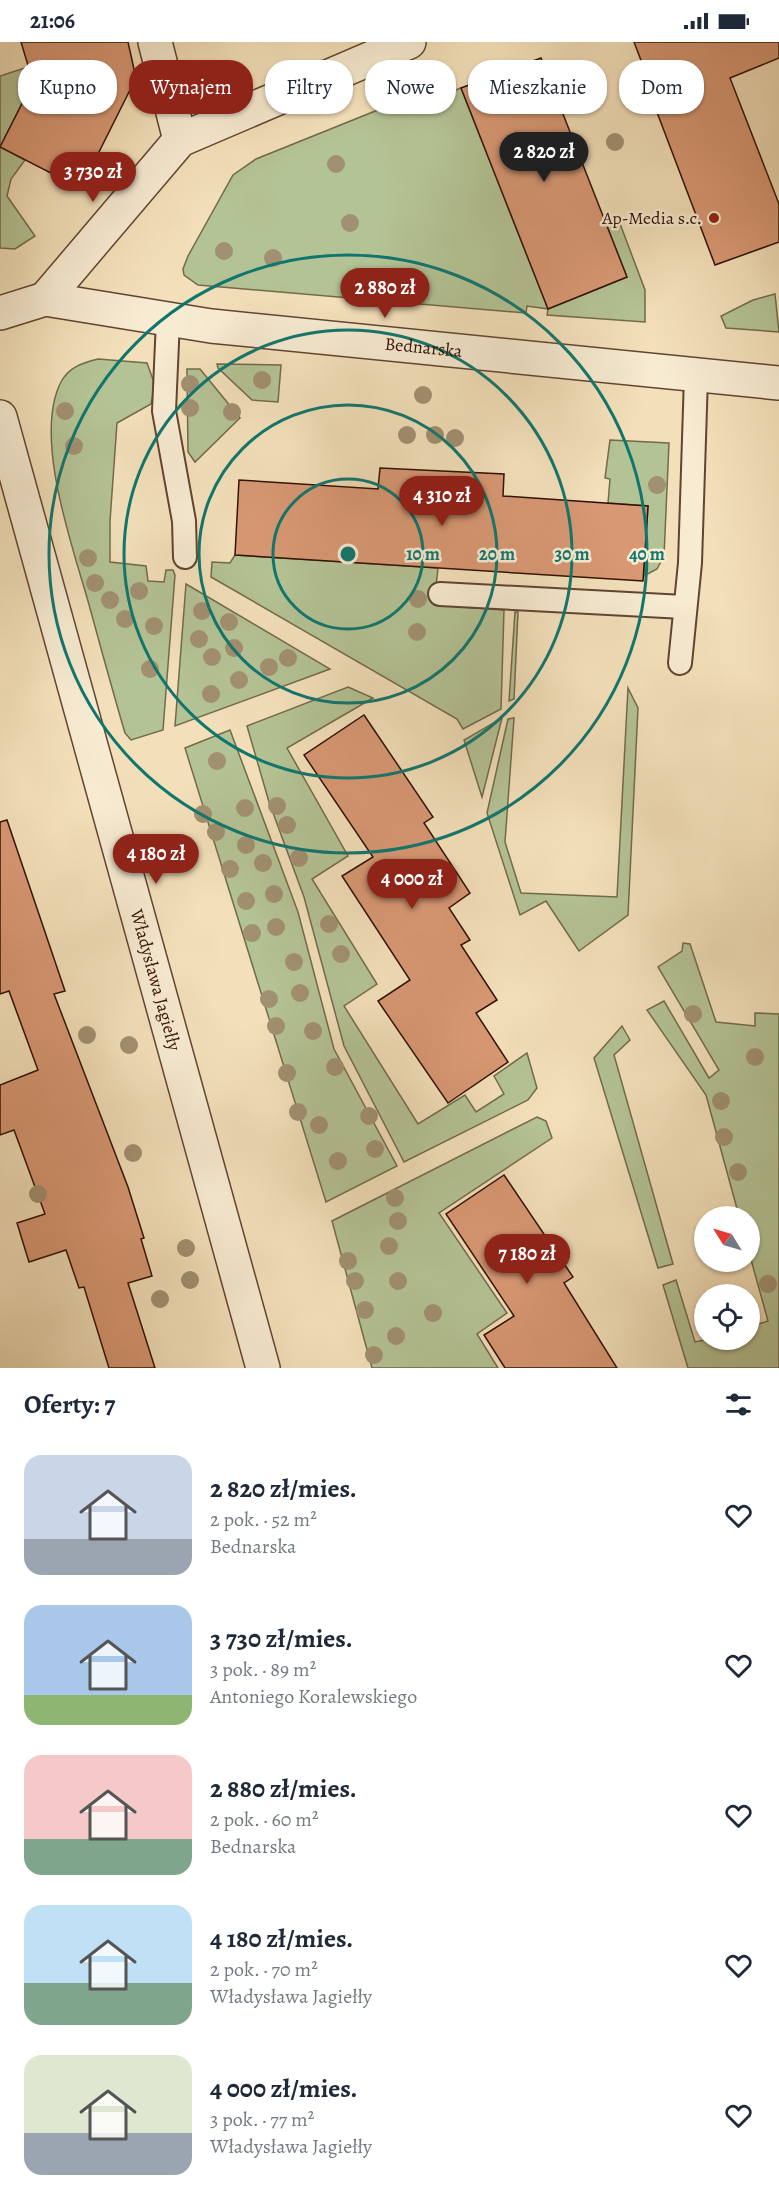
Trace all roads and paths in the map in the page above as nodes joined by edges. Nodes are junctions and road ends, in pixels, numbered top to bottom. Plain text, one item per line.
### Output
1 (155, 42) edge
2 (409, 42) edge
3 (180, 140) junction
4 (45, 299) junction
5 (0, 313) edge
6 (168, 320) junction
7 (696, 376) junction
8 (779, 383) edge
9 (0, 418) edge
10 (185, 557) dead end
11 (440, 594) dead end
12 (684, 607) junction
13 (680, 663) dead end
14 (263, 1368) edge

1 - 3 street
2 - 3 street
3 - 4 street
4 - 5 street, Bednarska
4 - 6 street, Bednarska
6 - 7 street, Bednarska
6 - 10 lane
7 - 8 street, Bednarska
7 - 12 lane
9 - 14 street, Władysława Jagiełły
11 - 12 lane
12 - 13 lane

